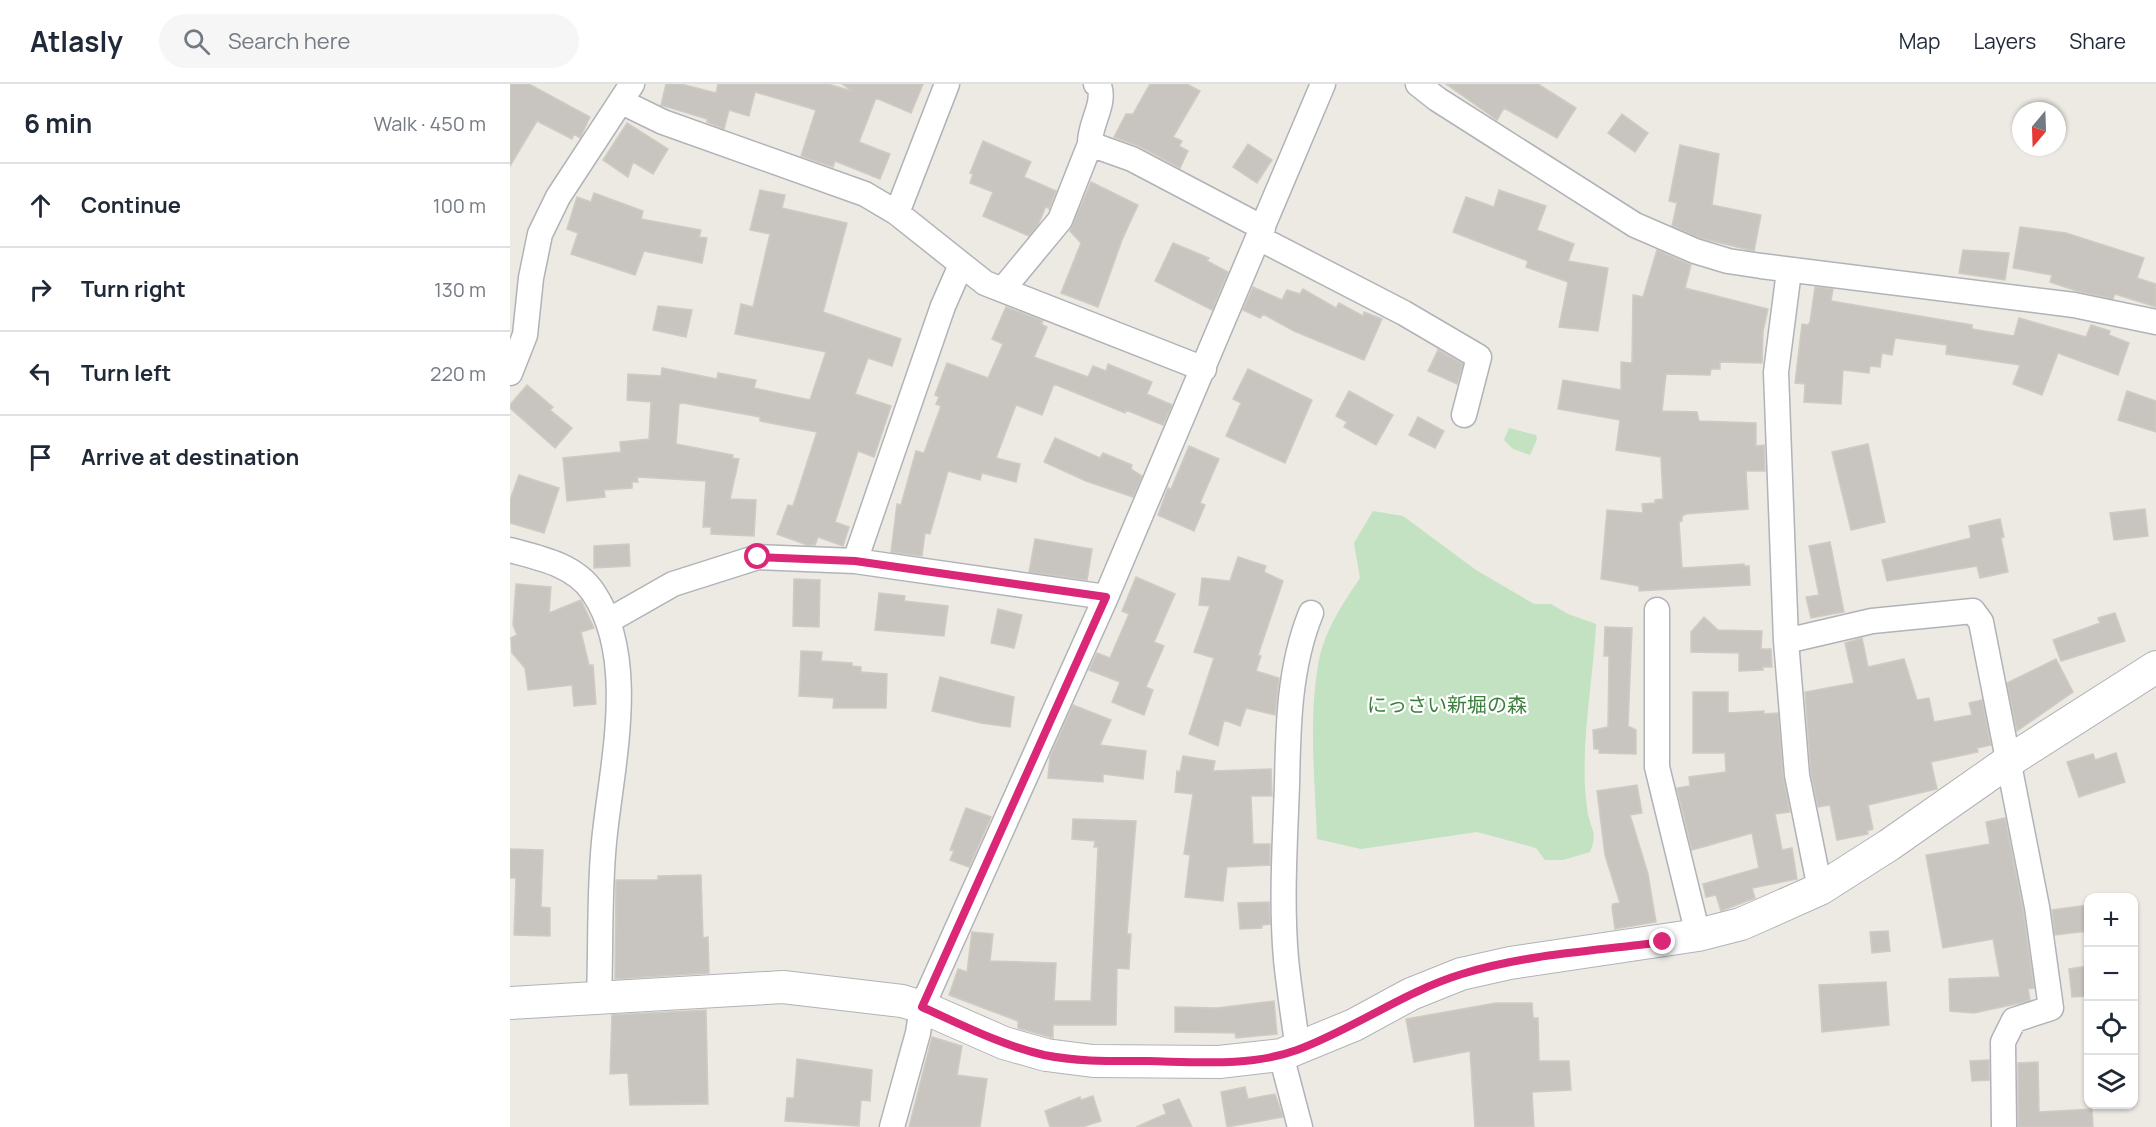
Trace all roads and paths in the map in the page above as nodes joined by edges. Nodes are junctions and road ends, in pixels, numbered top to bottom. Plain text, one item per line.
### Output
1 (947, 84) edge
2 (1095, 84) edge
3 (1323, 84) edge
4 (1418, 84) edge
5 (627, 93) edge
6 (1090, 144) junction
7 (897, 213) junction
8 (1261, 233) junction
9 (961, 266) junction
10 (1789, 271) junction
11 (1003, 289) junction
12 (2156, 322) edge
13 (1204, 369) junction
14 (510, 373) edge
15 (1464, 415) dead end
16 (510, 550) edge
17 (855, 561) junction
18 (1106, 597) junction
19 (1657, 610) dead end
20 (1311, 613) dead end
21 (608, 621) junction
22 (1786, 641) junction
23 (2156, 667) edge
24 (2009, 761) junction
25 (1820, 889) junction
26 (1698, 935) junction
27 (599, 997) junction
28 (510, 1003) edge
29 (922, 1007) junction
30 (1289, 1053) junction
31 (892, 1127) edge
32 (1299, 1127) edge
33 (2004, 1127) edge

1 - 7 street
2 - 6 street
3 - 8 street
4 - 10 street
5 - 7 street
5 - 14 street
6 - 8 street
6 - 11 street
7 - 9 street
8 - 13 street
8 - 15 street
9 - 11 street
9 - 17 street
10 - 12 street
10 - 22 street
11 - 13 street
13 - 18 street
16 - 21 street
17 - 18 street
17 - 21 street
18 - 29 street
19 - 26 street
20 - 30 street
21 - 27 street
22 - 24 street
22 - 25 street
23 - 24 street
24 - 25 street
24 - 33 street
25 - 26 street
26 - 30 street
27 - 28 street
27 - 29 street
29 - 30 street
29 - 31 street
30 - 32 street

